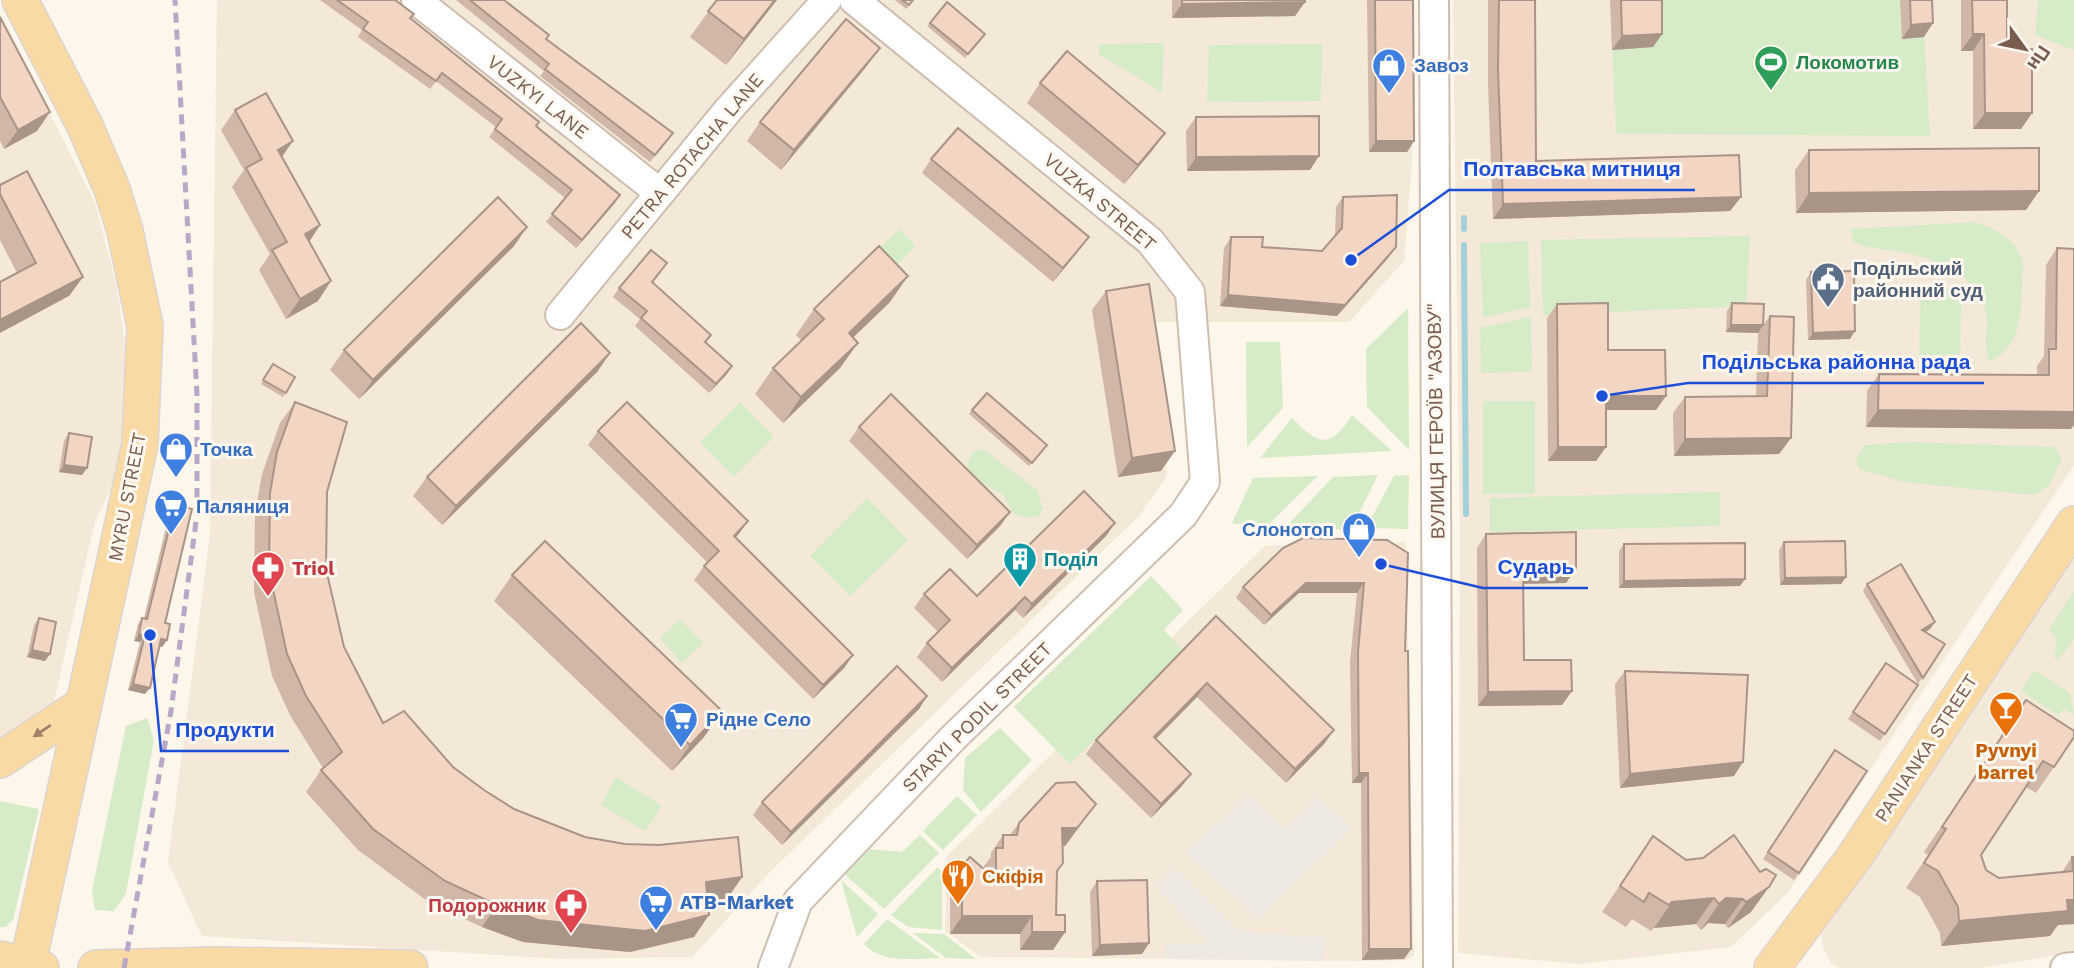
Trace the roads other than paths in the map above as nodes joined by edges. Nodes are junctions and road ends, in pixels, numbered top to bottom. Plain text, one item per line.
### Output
1 (20, 0) edge
2 (415, 0) edge
3 (827, 0) edge
4 (854, 0) edge
5 (1434, 0) edge
6 (660, 193) junction
7 (560, 315) dead end
8 (1205, 482) joint
9 (2074, 524) edge
10 (84, 704) junction
11 (0, 760) edge
12 (24, 965) edge
13 (2074, 967) edge
14 (96, 968) edge
15 (410, 968) edge
16 (773, 968) edge
17 (1438, 968) edge
18 (1772, 968) edge
19 (2065, 968) edge

1 - 10 main road, MYRU STREET
2 - 6 street, VUZKYI LANE
3 - 6 street, PETRA ROTACHA LANE
4 - 8 street, VUZKA STREET
5 - 17 street, ВУЛИЦЯ ГЕРОЇВ "АЗОВУ"
6 - 7 street, PETRA ROTACHA LANE
8 - 16 street, STARYI PODIL STREET
9 - 18 main road, PANIANKA STREET
10 -> 11 main road
10 - 12 main road, MYRU STREET
13 - 19 street
14 - 15 main road

